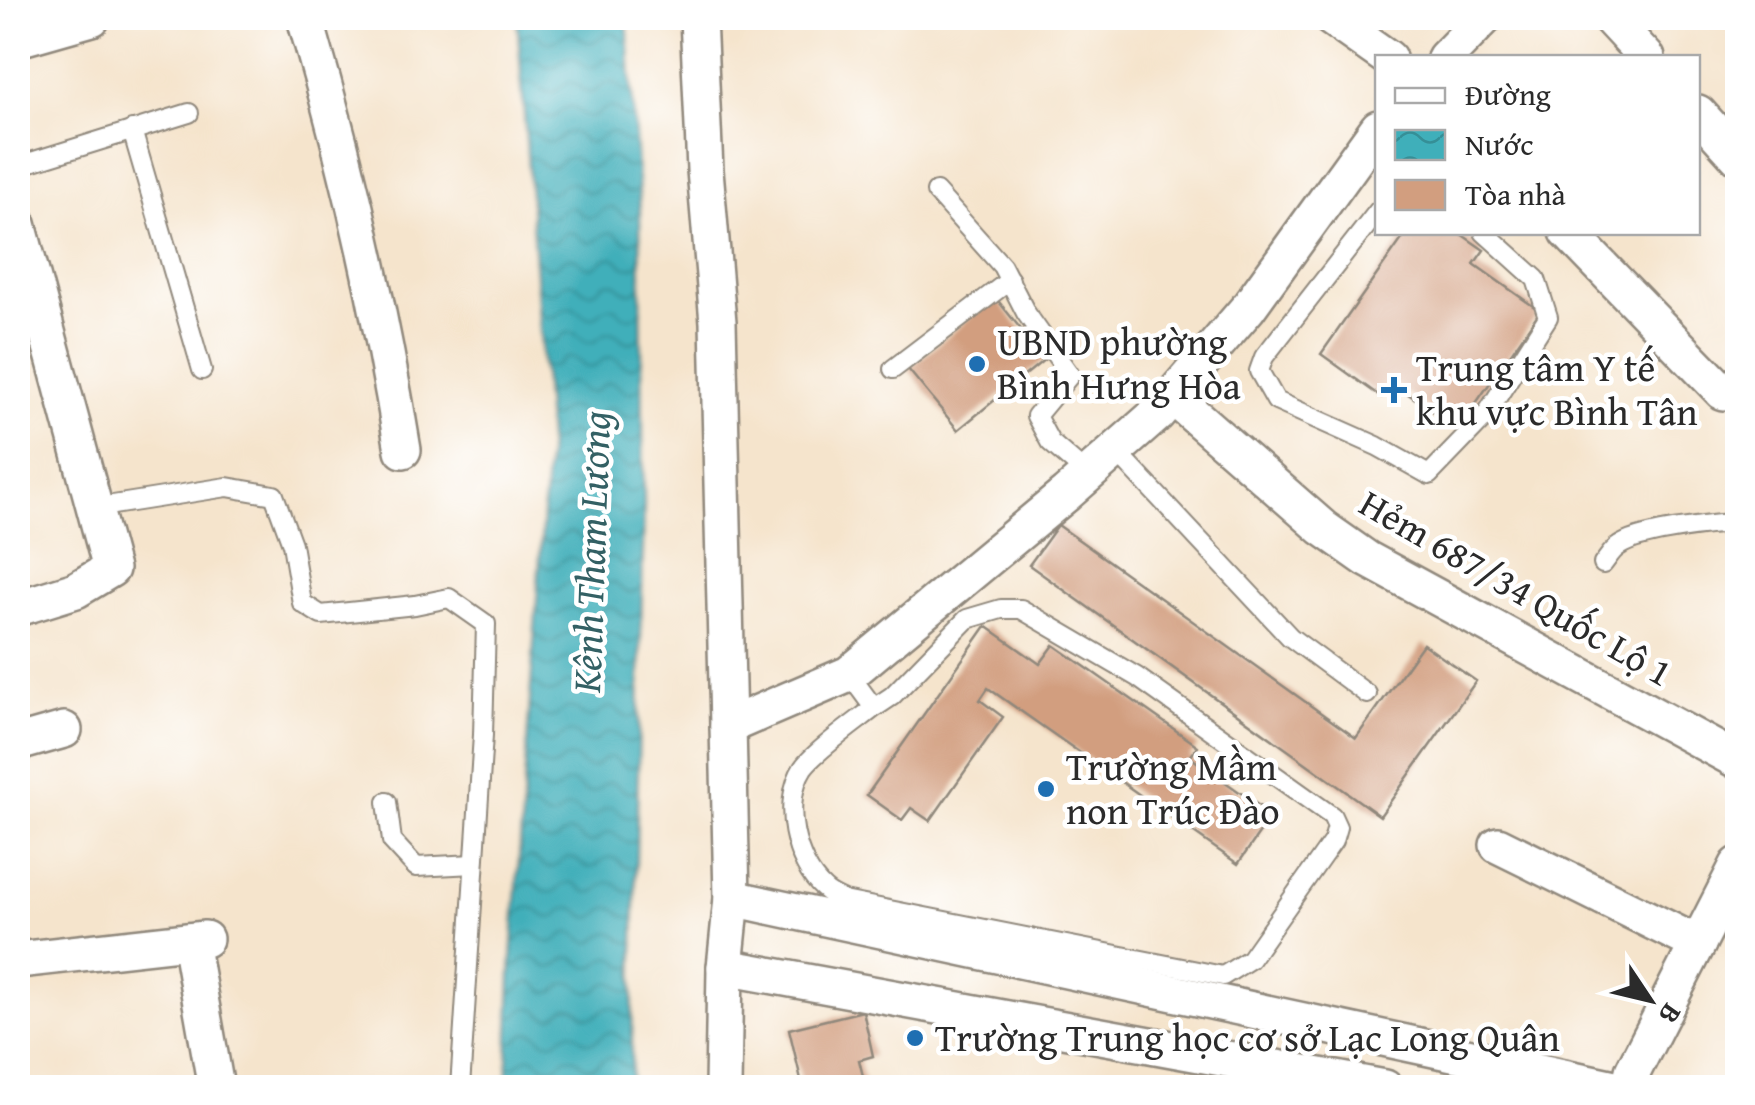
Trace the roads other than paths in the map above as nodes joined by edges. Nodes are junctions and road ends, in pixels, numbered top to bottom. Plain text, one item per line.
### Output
1 (92, 18) edge
2 (305, 18) edge
3 (698, 18) edge
4 (1331, 18) edge
5 (1484, 18) edge
6 (1610, 18) edge
7 (18, 39) edge
8 (1384, 55) edge
9 (1448, 55) edge
10 (1644, 55) edge
11 (189, 113) dead end
12 (1700, 114) edge
13 (132, 130) junction
14 (1375, 132) edge
15 (1738, 156) edge
16 (18, 166) edge
17 (936, 192) dead end
18 (1375, 215) edge
19 (18, 224) edge
20 (1487, 235) edge
21 (1571, 235) edge
22 (1010, 280) junction
23 (31, 331) edge
24 (893, 369) dead end
25 (202, 370) dead end
26 (1722, 392) dead end
27 (1172, 396) junction
28 (403, 450) dead end
29 (1115, 450) junction
30 (1088, 475) junction
31 (94, 508) junction
32 (1738, 522) edge
33 (1603, 564) dead end
34 (18, 608) edge
35 (849, 674) junction
36 (1367, 694) dead end
37 (874, 708) junction
38 (728, 726) junction
39 (64, 730) dead end
40 (18, 743) edge
41 (1738, 761) edge
42 (387, 802) dead end
43 (1498, 846) dead end
44 (474, 864) junction
45 (1738, 865) edge
46 (732, 898) junction
47 (1698, 944) junction
48 (18, 960) edge
49 (725, 967) junction
50 (1496, 1076) edge
51 (216, 1086) edge
52 (180, 1088) edge
53 (460, 1088) edge
54 (724, 1088) edge
55 (1384, 1088) edge
56 (1615, 1088) edge
57 (1629, 1088) edge

1 - 7 street
2 - 28 street
3 - 38 street
4 - 8 street
5 - 9 street
6 - 10 street
11 - 13 lane
12 - 15 street
13 - 16 lane
13 - 25 lane
14 - 27 street
17 - 22 lane
18 - 20 lane
19 - 23 street
21 - 26 street
22 - 24 lane
22 - 30 lane
23 - 31 street
27 - 29 street
27 - 41 street, Hẻm 687/34 Quốc Lộ 1
29 - 30 street
29 - 36 lane
30 - 35 street
31 - 34 street
31 - 44 lane
32 - 33 lane
35 - 37 lane
35 - 38 street
37 - 37 lane
38 - 46 street
39 - 40 street
42 - 44 lane
43 - 47 street
44 - 53 lane
45 - 47 street
46 - 49 street
46 - 50 street
47 - 57 street
48 - 51 street
49 - 54 street
49 - 55 street
50 - 56 street
51 - 52 lane

